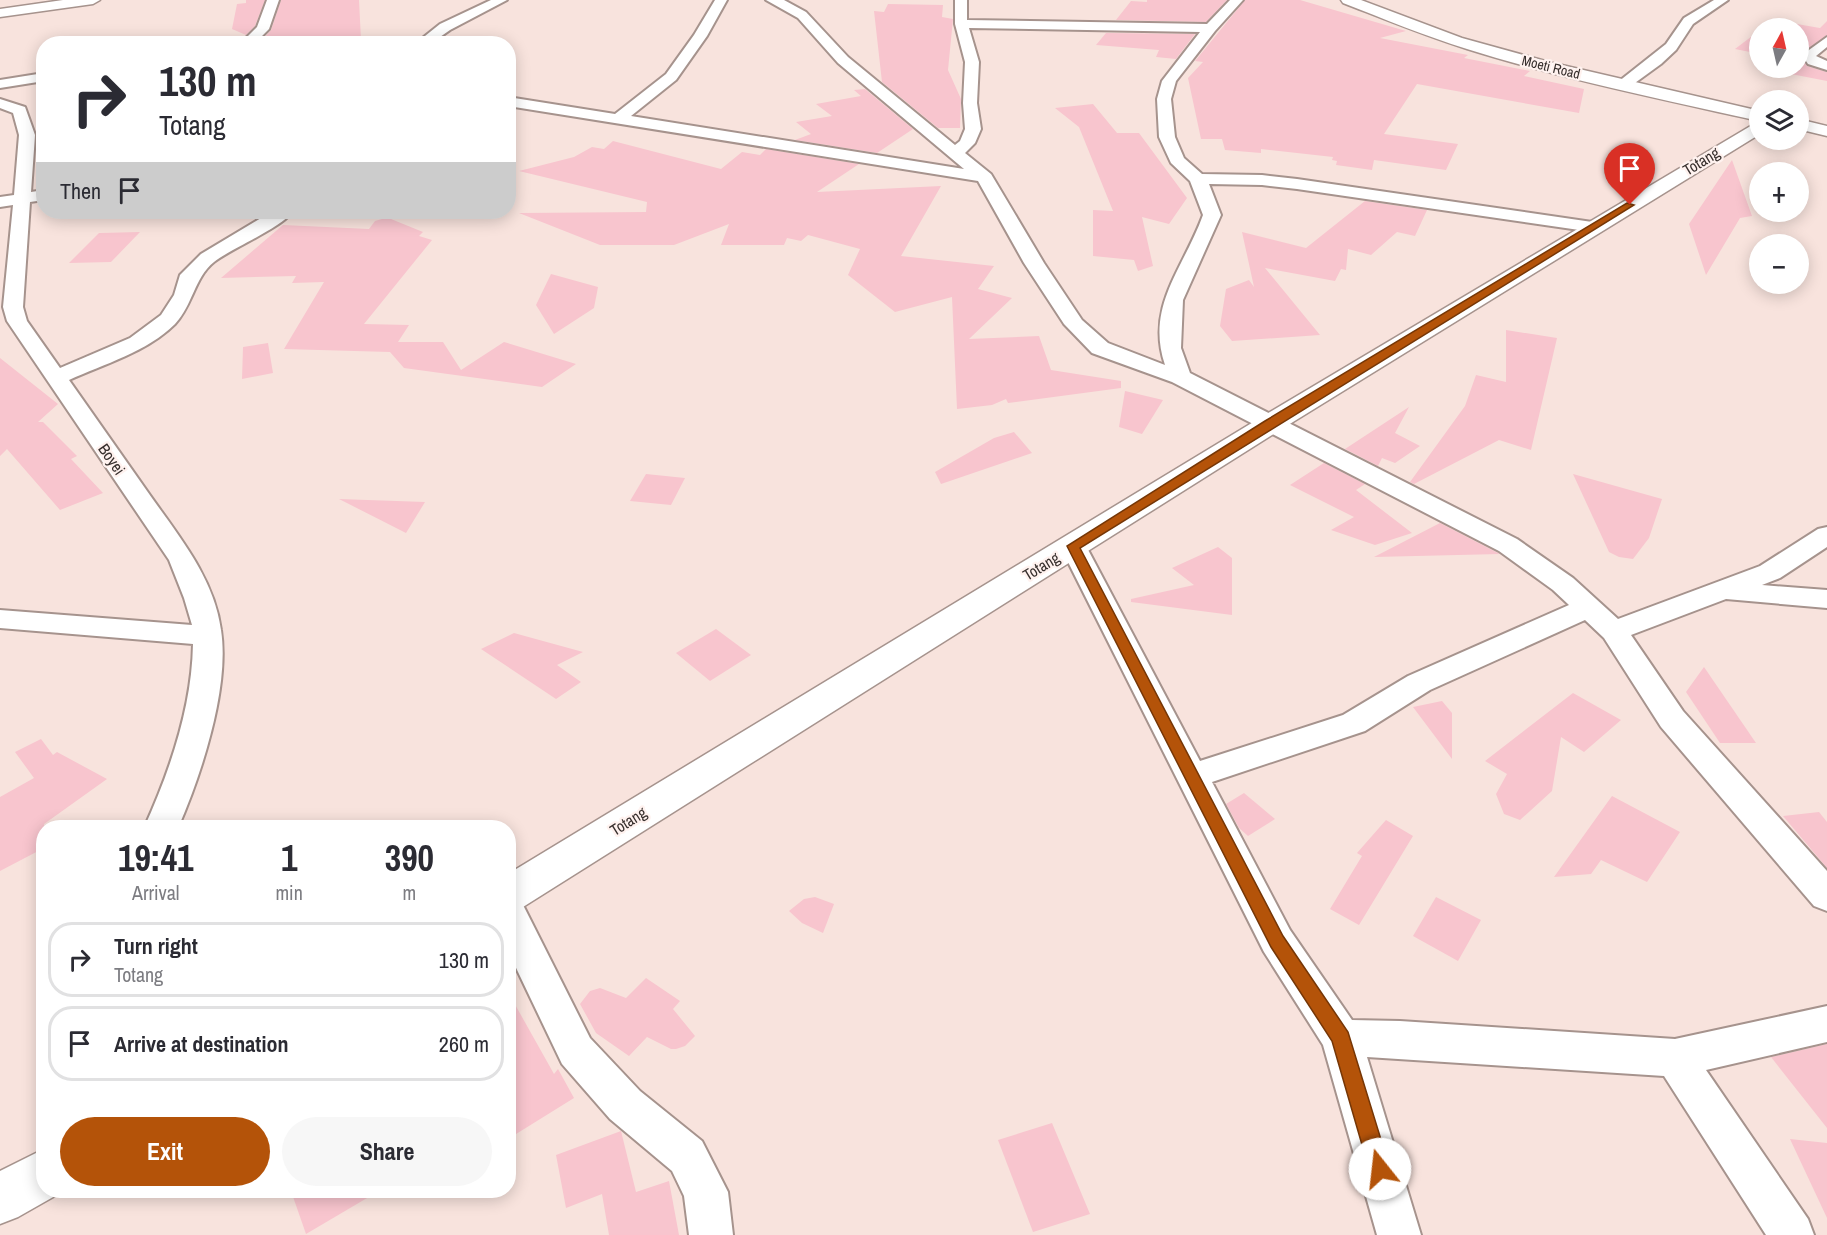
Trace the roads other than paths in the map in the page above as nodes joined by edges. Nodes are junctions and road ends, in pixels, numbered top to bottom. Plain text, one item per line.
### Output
1 (93, 0) edge
2 (273, 0) edge
3 (501, 0) edge
4 (721, 0) edge
5 (771, 0) edge
6 (961, 0) edge
7 (1237, 0) edge
8 (1348, 0) edge
9 (1722, 0) edge
10 (0, 13) edge
11 (961, 24) junction
12 (1210, 28) junction
13 (255, 36) edge
14 (432, 36) edge
15 (1827, 41) edge
16 (1827, 66) edge
17 (36, 78) edge
18 (0, 84) edge
19 (1623, 85) junction
20 (0, 103) edge
21 (516, 103) edge
22 (1749, 114) edge
23 (619, 118) junction
24 (1809, 127) edge
25 (1827, 131) edge
26 (35, 133) edge
27 (1749, 133) edge
28 (955, 153) junction
29 (985, 178) junction
30 (1198, 179) junction
31 (22, 199) edge
32 (272, 219) edge
33 (1593, 227) junction
34 (1180, 377) junction
35 (55, 378) junction
36 (1269, 424) junction
37 (1827, 535) edge
38 (1073, 546) junction
39 (1723, 590) junction
40 (1827, 599) edge
41 (1588, 607) junction
42 (0, 619) edge
43 (1614, 631) junction
44 (208, 636) junction
45 (1192, 776) junction
46 (164, 820) edge
47 (516, 890) edge
48 (1827, 896) edge
49 (516, 928) edge
50 (1827, 1024) edge
51 (1341, 1038) junction
52 (1675, 1058) junction
53 (36, 1179) edge
54 (0, 1199) edge
55 (711, 1235) edge
56 (1399, 1235) edge
57 (1792, 1235) edge

1 - 10 street
2 - 13 street
3 - 14 street
4 - 23 street
5 - 28 street
6 - 11 street
7 - 12 street
8 - 19 street, Moeti Road
9 - 19 street
11 - 12 street
11 - 28 street
12 - 30 street
15 - 16 street
17 - 18 street
19 - 22 street, Moeti Road
20 - 26 street, Boyei
21 - 23 street
23 - 29 street
24 - 25 street
26 - 31 street, Boyei
27 - 33 street, Totang
28 - 29 street
29 - 34 street
30 - 33 street
30 - 34 street
31 - 35 street, Boyei
32 - 35 street
33 - 36 street, Totang
34 - 36 street
35 - 44 street, Boyei
36 - 38 street, Totang
36 - 41 street
37 - 39 street
38 - 45 street
38 - 47 street, Totang
39 - 40 street
39 - 43 street
41 - 43 street
41 - 45 street
42 - 44 street
43 - 48 street
44 - 46 street, Boyei
45 - 51 street
49 - 55 street
50 - 52 street
51 - 52 street
51 - 56 street
52 - 57 street
53 - 54 street

